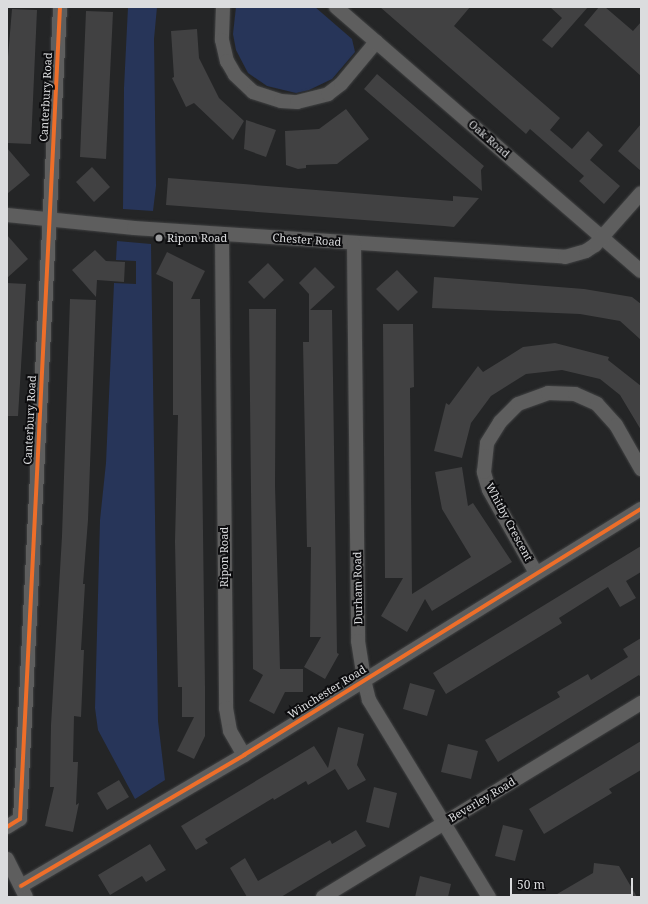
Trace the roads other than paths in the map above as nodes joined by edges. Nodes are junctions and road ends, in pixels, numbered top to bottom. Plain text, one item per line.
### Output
1 (60, 7) edge
2 (223, 7) edge
3 (336, 7) edge
4 (376, 42) junction
5 (641, 193) edge
6 (7, 215) edge
7 (49, 220) junction
8 (222, 234) junction
9 (602, 238) junction
10 (354, 244) junction
11 (641, 271) edge
12 (641, 469) edge
13 (641, 509) edge
14 (536, 573) junction
15 (364, 680) junction
16 (641, 703) edge
17 (244, 755) junction
18 (444, 823) junction
19 (7, 827) edge
20 (7, 859) edge
21 (24, 892) edge
22 (323, 897) edge
23 (489, 897) edge

1 - 7 street, Canterbury Road
2 - 4 street
3 - 4 street, Oak Road
4 - 9 street, Oak Road
5 - 9 street, Chester Road
6 - 7 street, Chester Road
7 - 8 street, Chester Road
7 - 19 street, Canterbury Road
8 - 10 street, Chester Road
8 - 17 street, Ripon Road
9 - 10 street, Chester Road
9 - 11 street, Oak Road
10 - 15 street, Durham Road
12 - 14 street, Whitby Crescent
13 - 14 street, Winchester Road
14 - 15 street, Winchester Road
15 - 17 street, Winchester Road
15 - 18 street, Durham Road
16 - 18 street, Beverley Road
17 - 21 street, Winchester Road
18 - 22 street, Beverley Road
18 - 23 street, Durham Road
20 - 21 street

